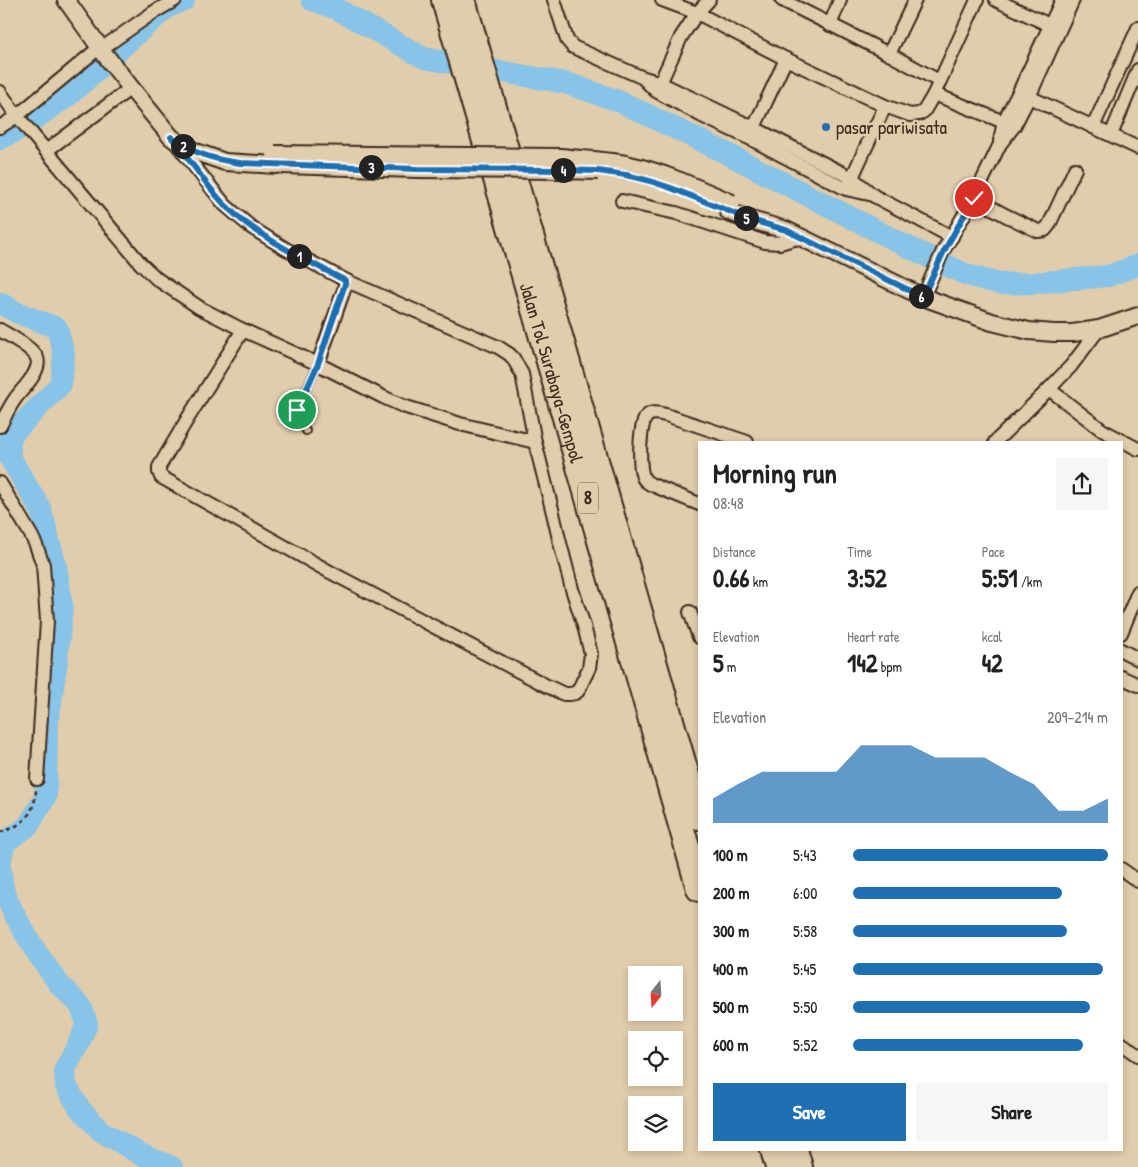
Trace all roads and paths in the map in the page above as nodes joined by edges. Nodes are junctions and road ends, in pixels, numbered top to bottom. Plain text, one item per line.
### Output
1 (66, 0) edge
2 (175, 0) edge
3 (444, 0) edge
4 (463, 0) edge
5 (554, 0) edge
6 (662, 0) edge
7 (709, 0) edge
8 (782, 0) edge
9 (840, 0) edge
10 (915, 0) edge
11 (977, 0) edge
12 (996, 0) edge
13 (1062, 0) edge
14 (1073, 0) edge
15 (697, 14) junction
16 (830, 25) junction
17 (1055, 28) junction
18 (1138, 28) edge
19 (1135, 45) edge
20 (103, 51) junction
21 (889, 54) junction
22 (470, 55) junction
23 (786, 59) junction
24 (1138, 70) edge
25 (939, 81) junction
26 (130, 86) junction
27 (658, 87) junction
28 (0, 92) edge
29 (934, 94) junction
30 (1024, 94) junction
31 (885, 106) junction
32 (484, 107) junction
33 (19, 118) junction
34 (1009, 123) junction
35 (0, 127) edge
36 (1093, 127) junction
37 (752, 133) junction
38 (1111, 136) junction
39 (171, 137) junction
40 (43, 148) junction
41 (1138, 148) edge
42 (1075, 169) dead end
43 (849, 183) junction
44 (974, 198) junction
45 (622, 201) dead end
46 (952, 236) junction
47 (801, 237) junction
48 (346, 281) junction
49 (925, 291) junction
50 (1138, 316) edge
51 (1099, 329) junction
52 (0, 330) edge
53 (243, 330) junction
54 (320, 360) junction
55 (1049, 389) junction
56 (0, 426) edge
57 (306, 431) dead end
58 (744, 441) edge
59 (996, 441) edge
60 (1123, 441) edge
61 (1123, 441) edge
62 (535, 442) junction
63 (1138, 449) edge
64 (0, 483) edge
65 (698, 504) edge
66 (1138, 592) edge
67 (690, 612) dead end
68 (1123, 628) edge
69 (698, 634) edge
70 (1123, 651) edge
71 (1138, 659) edge
72 (1123, 678) edge
73 (1138, 685) edge
74 (37, 779) joint
75 (698, 814) edge
76 (0, 832) edge
77 (1123, 870) edge
78 (1138, 881) edge
79 (698, 884) edge
80 (1123, 1044) edge
81 (1138, 1055) edge
82 (773, 1151) edge
83 (795, 1151) edge
84 (778, 1167) edge
85 (800, 1167) edge

1 - 20 street
2 - 20 street
3 - 22 highway, Jalan Tol Surabaya–Gempol / 8
4 - 22 highway, Jalan Tol Surabaya–Gempol / 8
5 - 27 street
6 - 15 street
7 - 15 street
8 - 16 street
9 - 16 street
10 - 21 street
11 - 25 street
12 - 17 street
13 - 17 street
14 - 17 street
15 - 23 street
15 - 27 street
16 - 21 street
17 - 30 street
18 - 19 street
19 - 36 street
20 - 26 street
20 - 33 street
21 - 25 street
22 - 32 highway, Jalan Tol Surabaya–Gempol / 8
23 - 31 street
23 - 37 street
24 - 38 street
25 - 29 street
26 - 39 street
26 - 40 street
27 - 37 street
28 - 33 street
29 - 31 street
29 - 34 street
30 - 34 street
30 - 36 street
31 - 43 street
32 - 75 highway, Jalan Tol Surabaya–Gempol / 8
32 - 79 highway, Jalan Tol Surabaya–Gempol / 8
33 - 35 street
33 - 40 street
34 - 44 street
36 - 38 street
37 - 43 street
38 - 41 street
39 - 47 street, bridge
39 - 48 street
40 - 53 street
42 - 44 street
43 - 46 street
44 - 46 street
45 - 47 street
46 - 49 street
47 - 49 street
48 - 54 street
48 - 62 street
49 - 51 street
50 - 51 street
51 - 55 street
52 - 56 street
53 - 54 street
53 - 62 street
54 - 57 lane
54 - 62 street
55 - 59 street
55 - 61 street
58 - 65 street
60 - 63 street
64 - 74 street
66 - 68 street
67 - 69 street
70 - 71 street
72 - 73 street
74 - 76 path
77 - 78 street
80 - 81 street
82 - 84 highway
83 - 85 highway

